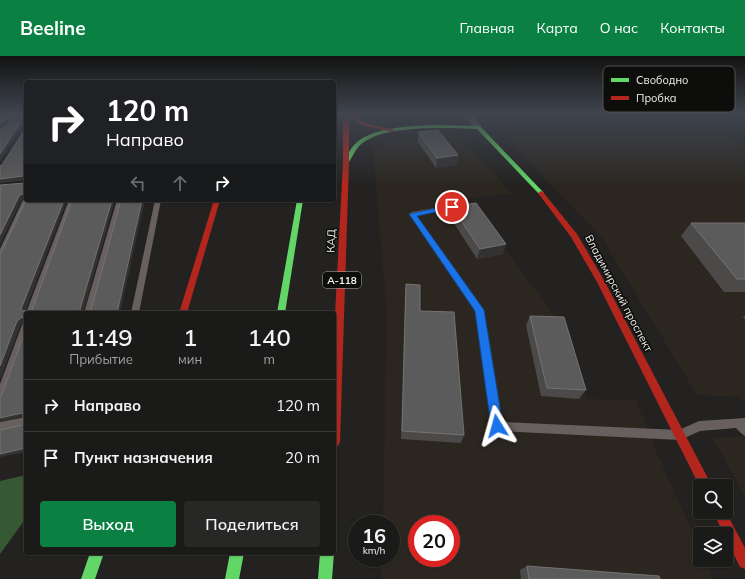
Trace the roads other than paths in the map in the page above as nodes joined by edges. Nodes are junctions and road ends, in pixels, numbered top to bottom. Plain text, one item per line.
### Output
1 (346, 137) edge
2 (368, 137) edge
3 (488, 137) edge
4 (346, 162) junction
5 (25, 202) edge
6 (71, 202) edge
7 (119, 202) edge
8 (158, 202) edge
9 (216, 202) edge
10 (300, 202) edge
11 (452, 207) edge
12 (0, 256) edge
13 (31, 311) edge
14 (89, 311) edge
15 (135, 311) edge
16 (184, 311) edge
17 (281, 311) edge
18 (24, 331) edge
19 (336, 395) edge
20 (0, 397) edge
21 (24, 422) edge
22 (743, 425) edge
23 (0, 427) edge
24 (680, 435) junction
25 (702, 479) edge
26 (723, 519) edge
27 (96, 555) edge
28 (237, 555) edge
29 (327, 555) edge
30 (745, 562) edge
31 (88, 579) edge
32 (232, 579) edge
33 (325, 579) edge

1 - 4 main road, КАД / А-118
2 - 4 main road
3 - 24 main road, Владимирский проспект
4 - 19 main road, КАД / А-118
5 - 12 lane
6 - 13 lane
7 - 14 lane
8 - 15 lane
9 - 16 main road
10 - 17 main road
11 - 24 lane
18 - 20 lane
21 - 23 lane
22 - 24 lane
24 - 25 main road, Владимирский проспект
26 - 30 main road
27 - 31 main road
28 - 32 main road
29 - 33 main road

